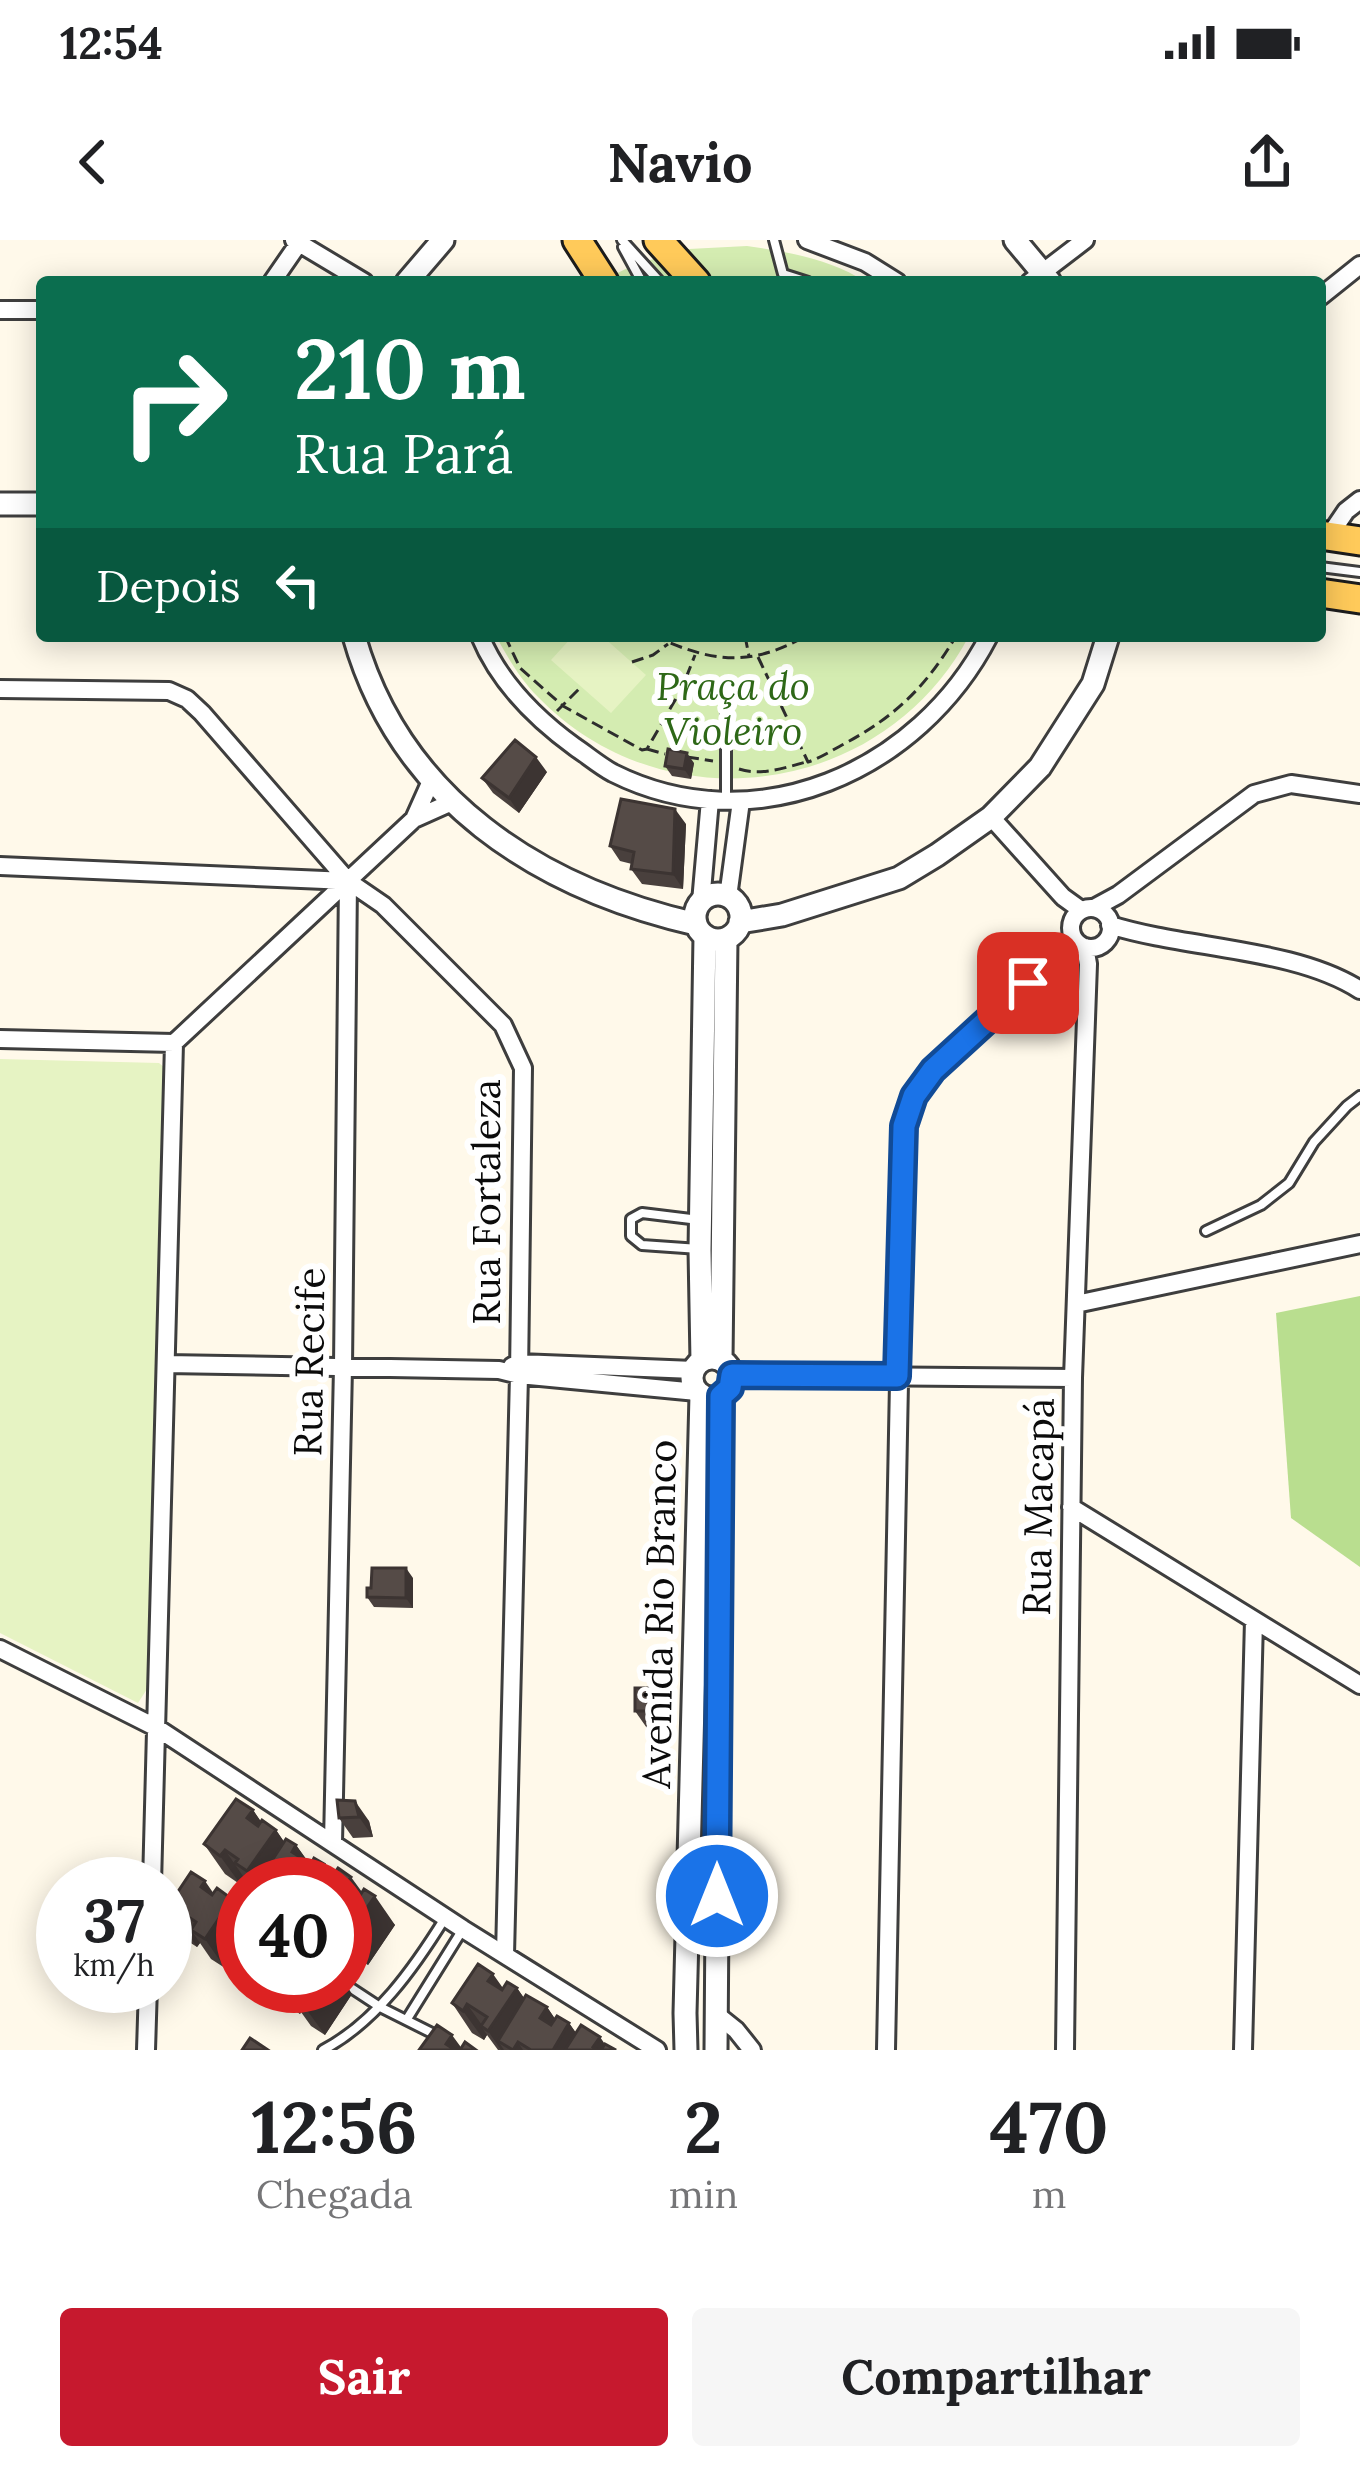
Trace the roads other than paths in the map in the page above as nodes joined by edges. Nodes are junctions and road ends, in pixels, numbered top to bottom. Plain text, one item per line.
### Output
1 (443, 240) edge
2 (577, 240) edge
3 (621, 240) edge
4 (658, 240) edge
5 (774, 240) edge
6 (807, 240) edge
7 (1015, 240) edge
8 (1085, 240) edge
9 (298, 241) edge
10 (1360, 266) edge
11 (276, 276) edge
12 (354, 276) edge
13 (412, 276) edge
14 (590, 276) edge
15 (639, 276) edge
16 (654, 276) edge
17 (691, 276) edge
18 (789, 276) edge
19 (887, 276) edge
20 (1039, 276) edge
21 (1044, 276) edge
22 (1326, 292) edge
23 (0, 310) edge
24 (36, 310) edge
25 (1360, 500) edge
26 (0, 504) edge
27 (36, 504) edge
28 (1326, 535) edge
29 (1326, 536) edge
30 (1360, 541) edge
31 (1326, 568) edge
32 (1360, 572) edge
33 (1326, 594) edge
34 (1360, 599) edge
35 (356, 642) edge
36 (484, 642) edge
37 (986, 642) edge
38 (1106, 642) edge
39 (0, 689) edge
40 (726, 692) dead end
41 (430, 781) junction
42 (1360, 794) edge
43 (726, 800) junction
44 (452, 802) junction
45 (991, 817) junction
46 (414, 819) junction
47 (0, 866) edge
48 (348, 881) junction
49 (728, 897) joint
50 (714, 924) junction
51 (1093, 932) junction
52 (1360, 990) edge
53 (0, 1039) edge
54 (174, 1043) junction
55 (1360, 1096) edge
56 (701, 1220) junction
57 (1206, 1231) dead end
58 (1360, 1244) edge
59 (700, 1250) junction
60 (1076, 1304) junction
61 (166, 1364) junction
62 (343, 1367) junction
63 (519, 1369) junction
64 (897, 1376) junction
65 (710, 1378) junction
66 (1073, 1378) junction
67 (1071, 1507) junction
68 (1254, 1620) junction
69 (0, 1649) edge
70 (1360, 1684) edge
71 (157, 1728) junction
72 (333, 1843) junction
73 (153, 1857) edge
74 (446, 1917) junction
75 (463, 1929) junction
76 (505, 1955) junction
77 (372, 2002) edge
78 (380, 2007) junction
79 (147, 2013) edge
80 (716, 2014) junction
81 (407, 2019) junction
82 (451, 2042) edge
83 (146, 2050) edge
84 (323, 2050) edge
85 (658, 2050) edge
86 (686, 2050) edge
87 (719, 2050) edge
88 (748, 2050) edge
89 (886, 2050) edge
90 (1065, 2050) edge
91 (1243, 2050) edge

1 - 13 street
2 - 14 main road
3 - 15 lane
3 - 16 lane
4 - 17 main road
5 - 18 lane
6 - 19 street
7 - 20 street
8 - 21 street
9 - 11 street
9 - 12 street
10 - 22 street
23 - 24 street
25 - 28 street
26 - 27 street
29 - 30 main road
31 - 32 lane
33 - 34 main road
35 - 41 street
36 - 43 street
37 - 43 street
38 - 45 street
39 - 48 street, Rua Fortaleza
40 - 43 lane
41 - 44 street
41 - 46 street
42 - 51 street
43 - 49 street
43 - 50 street, Avenida Rio Branco
44 - 46 street
44 - 50 street
45 - 50 street
45 - 51 street
46 - 48 street
47 - 48 street
48 - 54 street
48 - 62 street, Rua Recife
48 - 63 street, Rua Fortaleza
49 - 50 street
50 - 56 street, Avenida Rio Branco
50 - 65 street, Avenida Rio Branco
51 - 52 street
51 - 60 street, Rua Macapá
51 - 64 street
53 - 54 street
54 - 61 street
55 - 57 lane
56 - 59 street, Avenida Rio Branco
56 - 59 lane
58 - 60 street
59 - 65 street, Avenida Rio Branco
60 - 66 street, Rua Macapá
61 - 62 street
61 - 71 street
62 - 63 street
62 - 72 street, Rua Recife
63 - 65 street
63 - 76 street, Rua Fortaleza
64 - 65 street
64 - 66 street
64 - 89 street
65 - 80 street, Avenida Rio Branco
65 - 86 street, Avenida Rio Branco
66 - 67 street, Rua Macapá
67 - 68 street
67 - 90 street, Rua Macapá
68 - 70 street
68 - 91 street
69 - 71 street
71 - 72 street
71 - 73 street
72 - 74 street
74 - 75 street
74 - 78 lane
75 - 76 street
75 - 81 lane
76 - 85 street
77 - 78 lane
78 - 81 lane
78 - 84 lane
79 - 83 street
80 - 87 street, Avenida Rio Branco
80 - 88 street
81 - 82 lane
87 - 88 street

